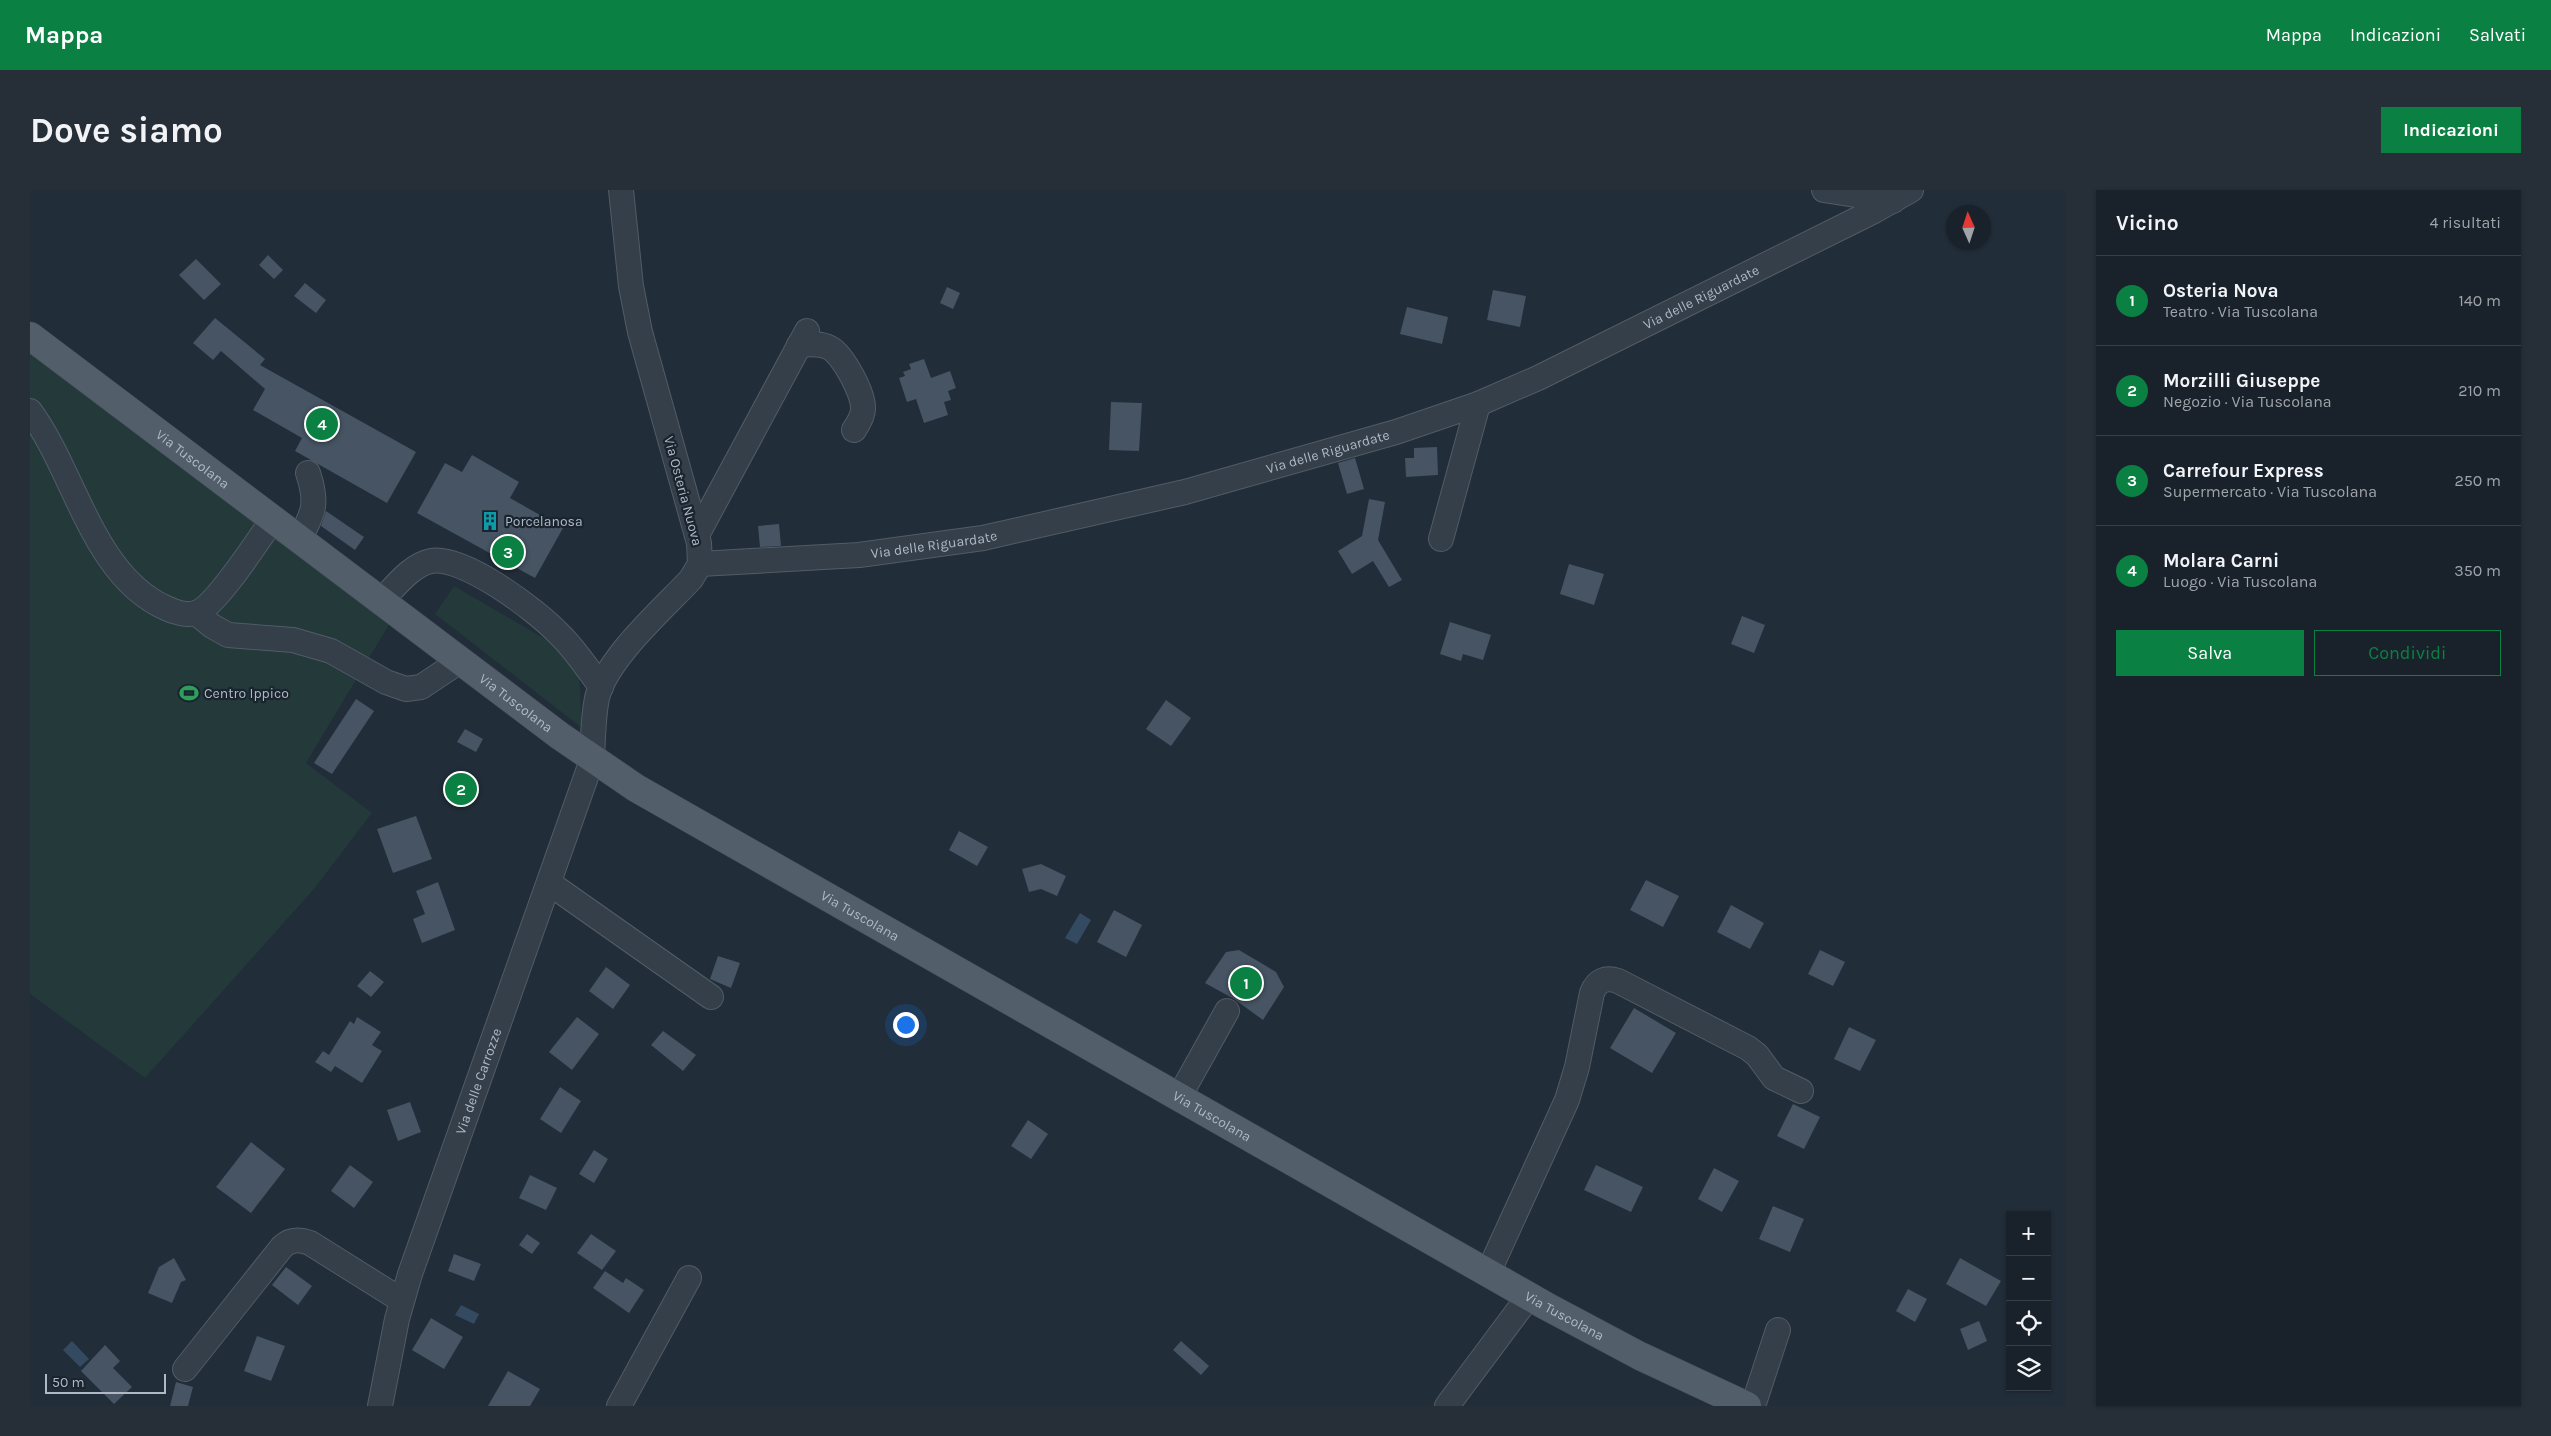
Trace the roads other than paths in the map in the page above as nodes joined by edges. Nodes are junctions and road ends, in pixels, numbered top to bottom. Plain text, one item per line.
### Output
1 (621, 190) edge
2 (1824, 190) edge
3 (1902, 195) edge
4 (30, 336) edge
5 (1478, 404) junction
6 (30, 411) edge
7 (854, 430) dead end
8 (308, 473) dead end
9 (273, 520) junction
10 (697, 535) junction
11 (299, 539) junction
12 (1441, 539) dead end
13 (700, 564) junction
14 (381, 601) junction
15 (196, 613) junction
16 (460, 661) junction
17 (601, 687) junction
18 (592, 760) junction
19 (549, 883) junction
20 (711, 997) dead end
21 (1227, 1011) dead end
22 (1801, 1091) dead end
23 (1179, 1097) junction
24 (1488, 1273) junction
25 (689, 1278) dead end
26 (1529, 1296) junction
27 (401, 1300) junction
28 (1778, 1330) dead end
29 (185, 1369) dead end
30 (380, 1406) edge
31 (620, 1406) edge
32 (1447, 1406) edge
33 (1746, 1406) edge
34 (1753, 1406) edge

1 - 10 street, Via Osteria Nuova
2 - 3 street
3 - 5 street, Via delle Riguardate
4 - 9 main road, Via Tuscolana
5 - 12 street
5 - 13 street, Via delle Riguardate
6 - 15 street
7 - 10 street
8 - 11 street
9 - 11 main road, Via Tuscolana
9 - 15 street
10 - 13 street, Via Osteria Nuova
11 - 14 main road, Via Tuscolana
13 - 17 street, Via Osteria Nuova
14 - 16 main road, Via Tuscolana
14 - 17 street
15 - 16 street
16 - 18 main road, Via Tuscolana
17 - 18 street, Via Osteria Nuova
18 - 19 street, Via delle Carrozze
18 - 23 main road, Via Tuscolana
19 - 20 street
19 - 27 street, Via delle Carrozze
21 - 23 street
22 - 24 street
23 - 24 main road, Via Tuscolana
24 - 26 main road, Via Tuscolana
25 - 31 street
26 - 32 street
26 - 33 main road, Via Tuscolana
27 - 29 street
27 - 30 street, Via delle Carrozze
28 - 34 street

